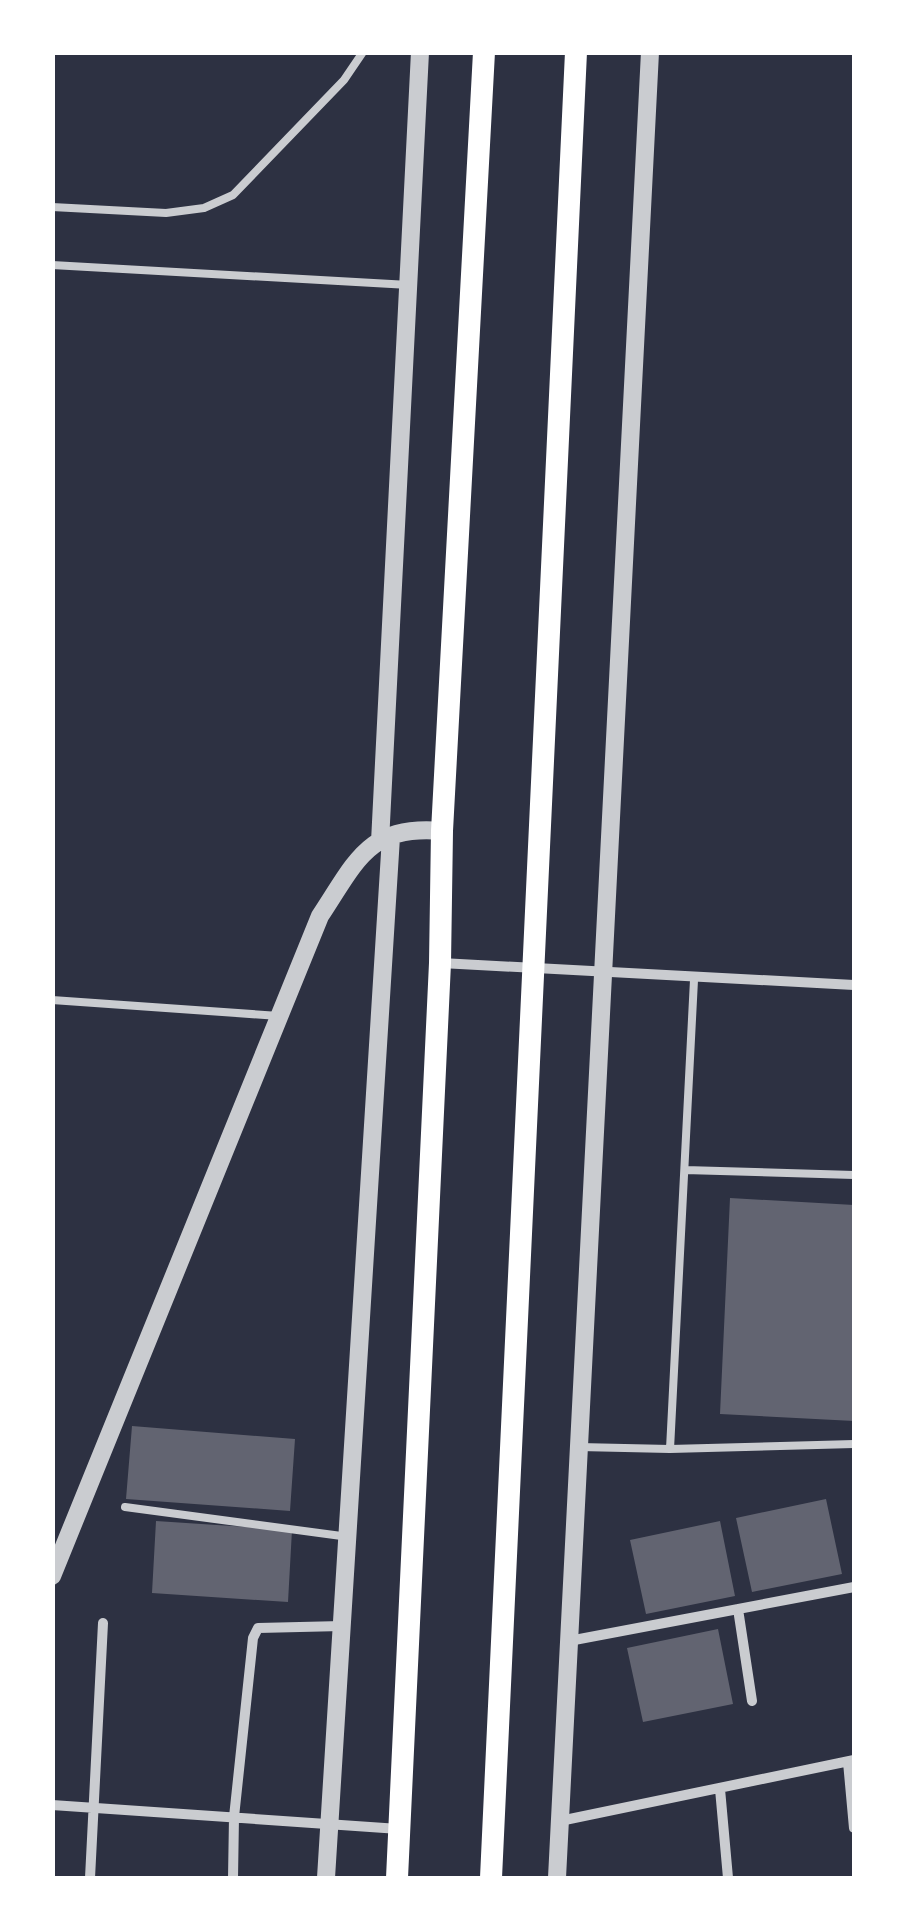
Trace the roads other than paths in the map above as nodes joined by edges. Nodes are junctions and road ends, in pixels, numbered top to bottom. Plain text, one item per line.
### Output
1 (363, 52) edge
2 (420, 52) edge
3 (484, 52) edge
4 (576, 52) edge
5 (650, 52) edge
6 (52, 207) edge
7 (52, 265) edge
8 (409, 285) junction
9 (442, 831) junction
10 (385, 840) junction
11 (440, 963) junction
12 (536, 968) junction
13 (602, 973) junction
14 (694, 980) junction
15 (854, 985) edge
16 (52, 1000) edge
17 (279, 1016) junction
18 (685, 1170) junction
19 (854, 1175) edge
20 (854, 1444) edge
21 (579, 1446) junction
22 (670, 1449) junction
23 (126, 1507) dead end
24 (350, 1538) junction
25 (52, 1576) edge
26 (854, 1587) edge
27 (738, 1609) junction
28 (103, 1623) dead end
29 (343, 1626) junction
30 (568, 1641) junction
31 (752, 1700) dead end
32 (851, 1761) edge
33 (720, 1790) junction
34 (52, 1805) edge
35 (93, 1807) junction
36 (234, 1817) junction
37 (560, 1821) junction
38 (328, 1824) junction
39 (854, 1828) edge
40 (399, 1829) junction
41 (90, 1878) edge
42 (232, 1878) edge
43 (326, 1878) edge
44 (398, 1878) edge
45 (490, 1878) edge
46 (557, 1878) edge
47 (728, 1878) edge

1 - 6 lane
2 - 8 street
3 - 9 main road
4 - 12 main road
5 - 13 street
7 - 8 lane
8 - 10 street
9 - 10 street
9 - 11 main road
10 - 17 street
10 - 24 street
11 - 12 street
11 - 40 main road
12 - 13 street
12 - 45 main road
13 - 14 street
13 - 21 street
14 - 15 street
14 - 18 lane
16 - 17 lane
17 - 25 street
18 - 19 lane
18 - 22 lane
20 - 22 lane
21 - 22 lane
21 - 30 street
23 - 24 lane
24 - 29 street
26 - 27 street
27 - 30 street
27 - 31 street
28 - 35 street
29 - 36 street
29 - 38 street
30 - 37 street
32 - 33 street
32 - 39 street
33 - 37 street
33 - 47 street
34 - 35 street
35 - 36 street
35 - 41 street
36 - 38 street
36 - 42 street
37 - 46 street
38 - 40 street
38 - 43 street
40 - 44 main road

